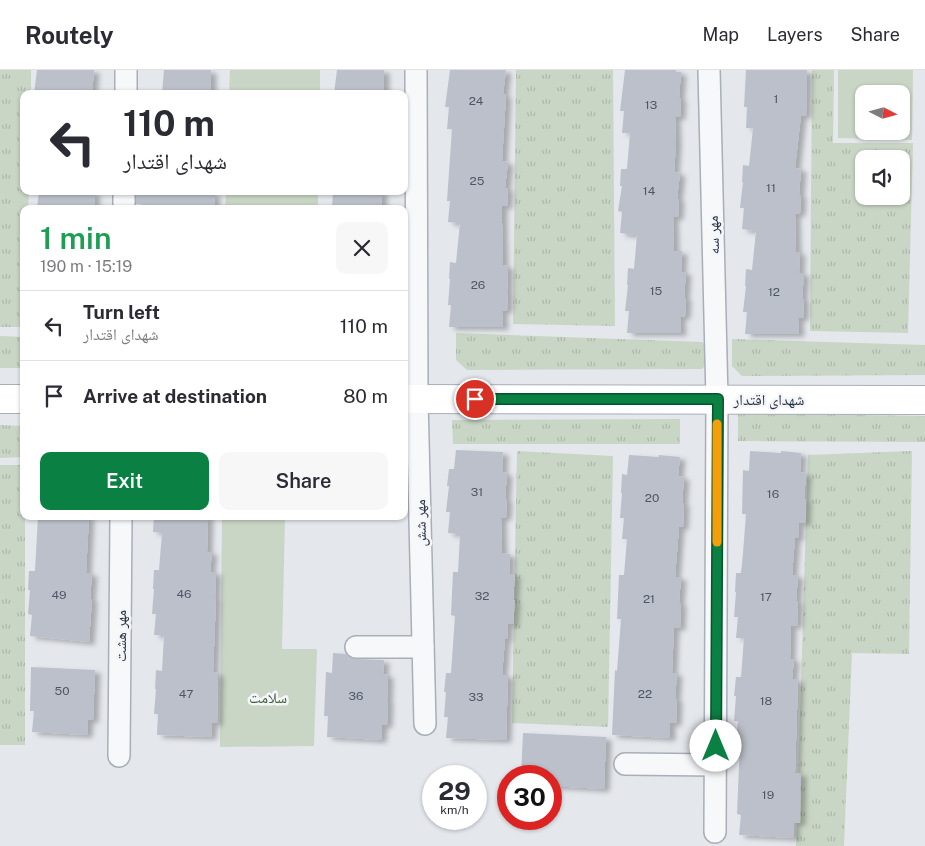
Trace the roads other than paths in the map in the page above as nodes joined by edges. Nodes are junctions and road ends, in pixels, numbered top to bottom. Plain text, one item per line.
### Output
1 (126, 70) edge
2 (416, 70) edge
3 (709, 70) edge
4 (126, 90) edge
5 (0, 399) edge
6 (20, 399) edge
7 (410, 399) edge
8 (718, 399) junction
9 (925, 400) edge
10 (121, 520) edge
11 (356, 647) dead end
12 (423, 647) junction
13 (425, 724) dead end
14 (119, 756) dead end
15 (625, 764) dead end
16 (716, 765) junction
17 (715, 832) dead end

1 - 4 street
2 - 7 street, مهر شش
3 - 8 street, مهر سه
5 - 6 street
7 - 8 street, شهدای اقتدار
7 - 12 street, مهر شش
8 - 9 street, شهدای اقتدار
8 - 16 street, مهر سه
10 - 14 street, مهر هشت
11 - 12 street
12 - 13 street, مهر شش
15 - 16 street
16 - 17 street, مهر سه

